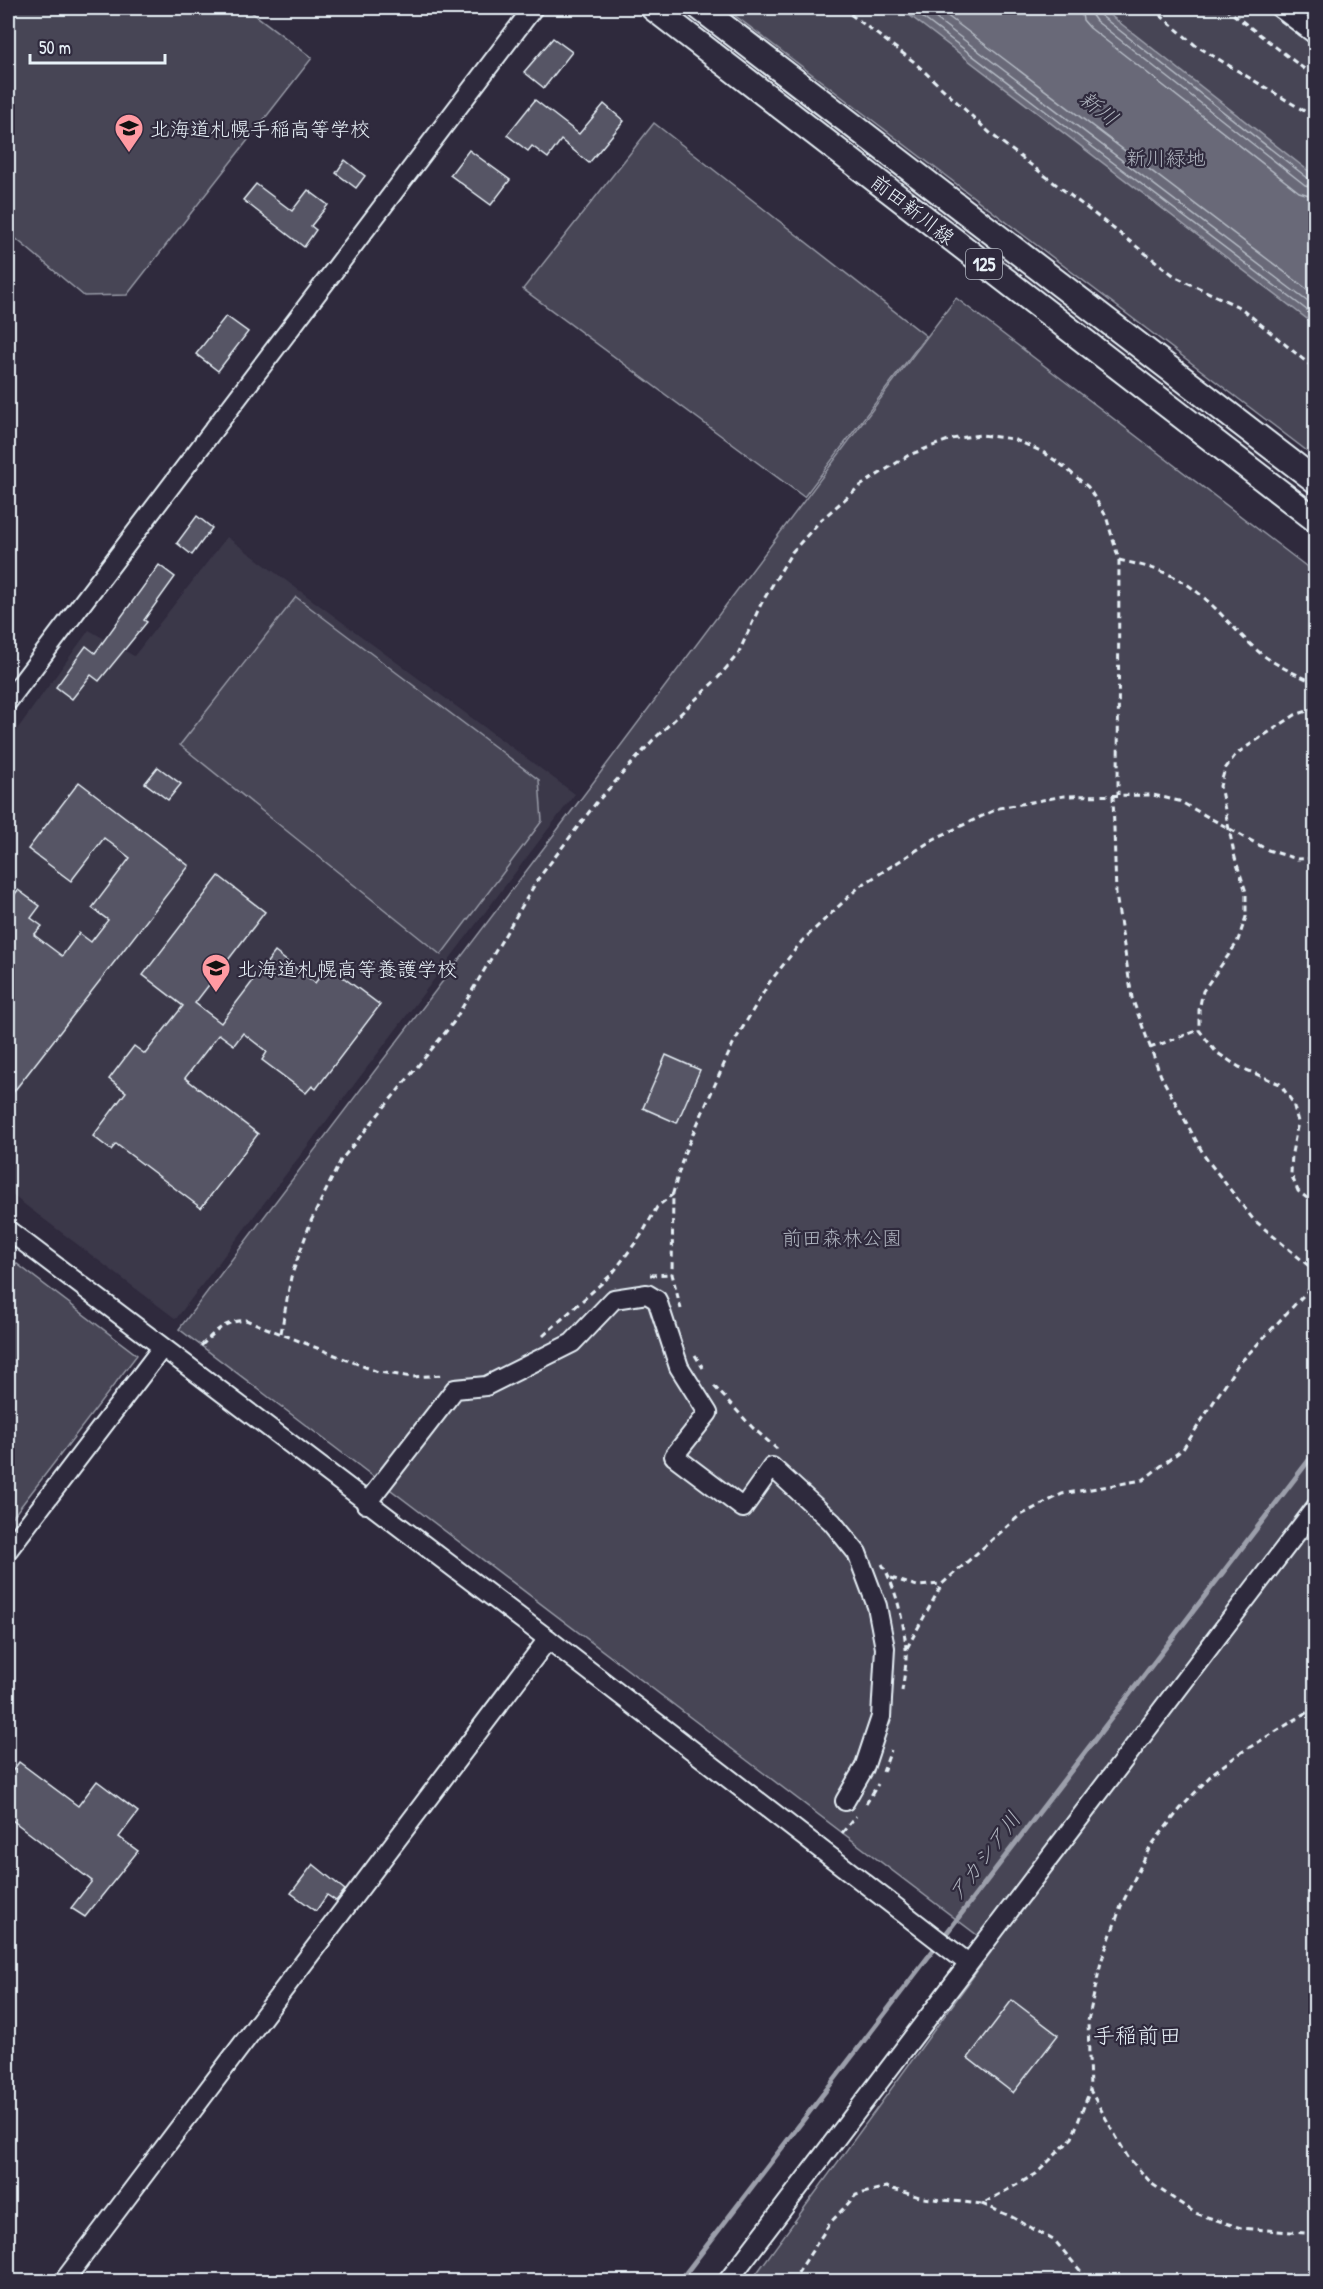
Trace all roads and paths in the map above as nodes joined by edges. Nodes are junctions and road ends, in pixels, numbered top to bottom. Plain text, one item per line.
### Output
1 (533, 8) edge
2 (653, 8) edge
3 (700, 8) edge
4 (842, 8) edge
5 (1152, 8) edge
6 (1224, 8) edge
7 (1280, 8) edge
8 (1316, 35) edge
9 (1316, 78) edge
10 (1316, 118) edge
11 (1316, 370) edge
12 (1316, 481) edge
13 (1316, 520) edge
14 (1119, 560) junction
15 (1316, 683) edge
16 (8, 701) edge
17 (1316, 708) edge
18 (1116, 795) junction
19 (1227, 827) junction
20 (1316, 858) edge
21 (1199, 1030) junction
22 (1149, 1048) junction
23 (673, 1193) junction
24 (1316, 1205) edge
25 (8, 1230) edge
26 (1316, 1272) edge
27 (1316, 1282) edge
28 (683, 1316) dead end
29 (281, 1332) junction
30 (537, 1341) dead end
31 (201, 1346) dead end
32 (162, 1348) junction
33 (692, 1349) dead end
34 (454, 1372) dead end
35 (778, 1450) dead end
36 (366, 1504) junction
37 (1316, 1507) edge
38 (8, 1550) edge
39 (878, 1558) dead end
40 (890, 1578) junction
41 (942, 1584) junction
42 (548, 1639) junction
43 (1316, 1707) edge
44 (845, 1801) dead end
45 (963, 1960) junction
46 (1090, 2090) junction
47 (982, 2204) junction
48 (1316, 2234) edge
49 (63, 2282) edge
50 (728, 2282) edge
51 (794, 2282) edge
52 (1090, 2282) edge

1 - 16 street
2 - 13 main road, 前田新川線 / 125
3 - 12 main road, 前田新川線 / 125
4 - 11 path
5 - 10 path
6 - 9 path
7 - 8 street
14 - 15 path
14 - 18 path
14 - 29 path
17 - 19 path
18 - 19 path
18 - 22 path
18 - 23 path
19 - 20 path
19 - 21 path
21 - 22 path
21 - 24 path
22 - 26 path
23 - 28 path
23 - 30 path
25 - 32 street
27 - 41 path
29 - 31 path
29 - 34 path
32 - 36 street
32 - 38 street
33 - 35 path
36 - 42 street
36 - 44 street
37 - 45 street
39 - 40 path
40 - 41 path
40 - 41 path
42 - 45 street
42 - 49 street
43 - 46 path
45 - 50 street
46 - 47 path
46 - 48 path
47 - 51 path
47 - 52 path

